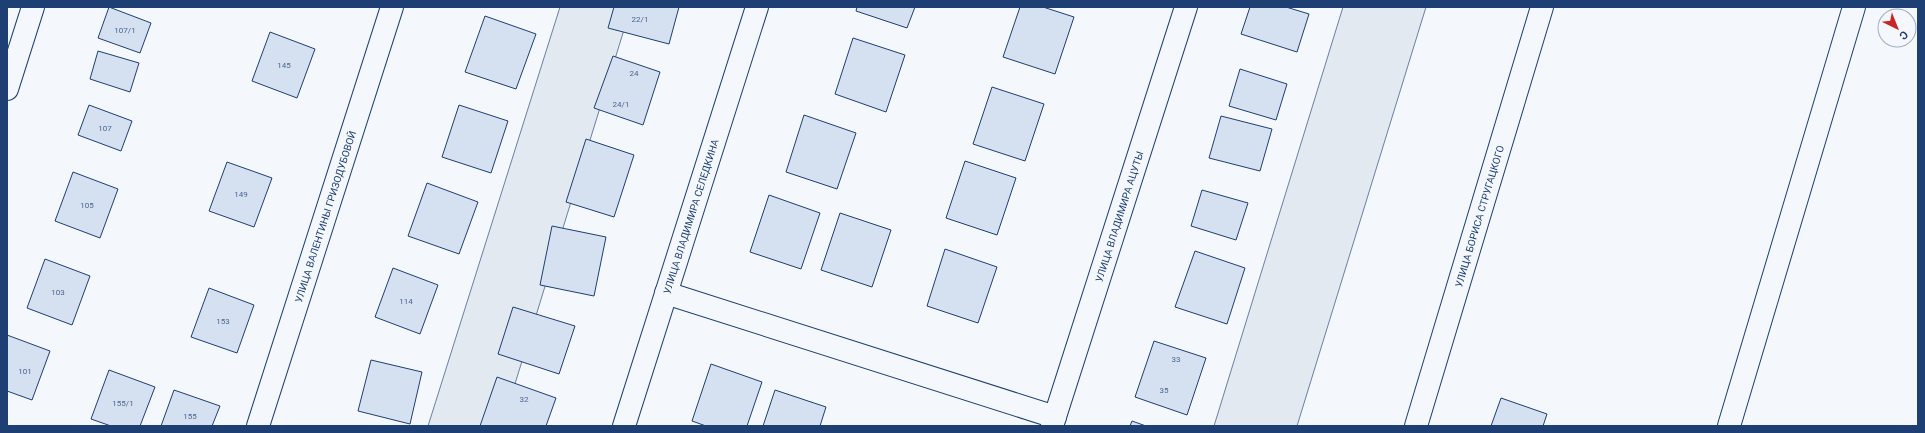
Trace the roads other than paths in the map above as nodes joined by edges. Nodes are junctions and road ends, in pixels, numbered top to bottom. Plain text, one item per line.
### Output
1 (33, 7) edge
2 (392, 7) edge
3 (757, 7) edge
4 (1186, 7) edge
5 (1542, 7) edge
6 (1854, 7) edge
7 (7, 89) edge
8 (666, 293) junction
9 (1054, 422) edge
10 (258, 426) edge
11 (624, 426) edge
12 (1416, 426) edge
13 (1729, 426) edge

1 - 7 street
2 - 10 street, УЛИЦА ВАЛЕНТИНЫ ГРИЗОДУБОВОЙ
3 - 8 street, УЛИЦА ВЛАДИМИРА СЕЛЕДКИНА
4 - 9 street, УЛИЦА ВЛАДИМИРА АЦУТЫ
5 - 12 street, УЛИЦА БОРИСА СТРУГАЦКОГО
6 - 13 street
8 - 9 street
8 - 11 street, УЛИЦА ВЛАДИМИРА СЕЛЕДКИНА

